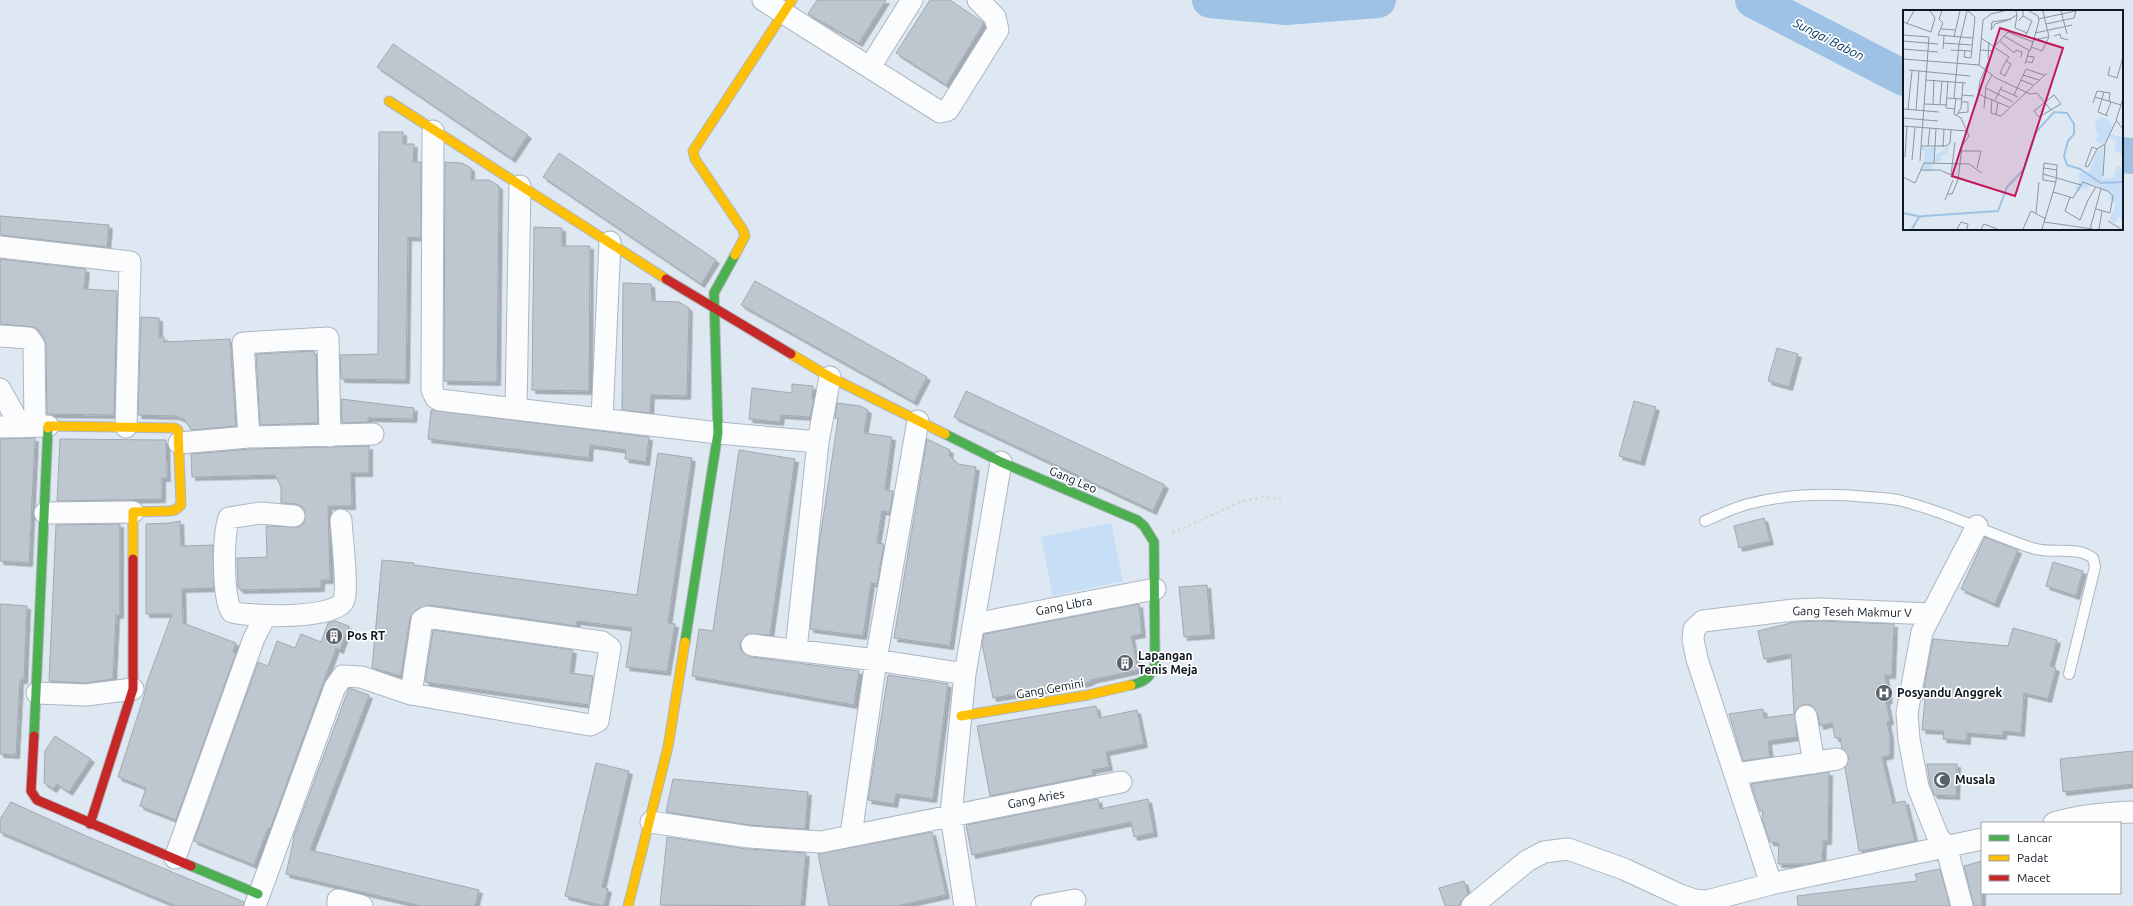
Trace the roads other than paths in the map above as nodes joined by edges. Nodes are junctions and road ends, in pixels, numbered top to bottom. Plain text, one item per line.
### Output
1 (763, 0) edge
2 (912, 0) edge
3 (978, 0) edge
4 (788, 7) edge
5 (870, 67) junction
6 (389, 101) dead end
7 (433, 130) junction
8 (520, 186) junction
9 (610, 242) junction
10 (0, 246) edge
11 (714, 309) junction
12 (0, 336) edge
13 (830, 377) junction
14 (0, 389) edge
15 (516, 409) junction
16 (602, 419) junction
17 (918, 420) junction
18 (35, 426) junction
19 (0, 427) edge
20 (126, 427) junction
21 (718, 433) junction
22 (373, 434) dead end
23 (330, 436) junction
24 (249, 437) junction
25 (818, 442) junction
26 (179, 443) junction
27 (1000, 462) junction
28 (45, 512) junction
29 (133, 512) junction
30 (294, 516) dead end
31 (341, 520) dead end
32 (1705, 521) dead end
33 (1977, 526) junction
34 (1155, 589) junction
35 (1931, 614) junction
36 (265, 617) junction
37 (974, 624) junction
38 (752, 645) dead end
39 (796, 650) junction
40 (876, 660) junction
41 (965, 674) junction
42 (2069, 674) dead end
43 (133, 690) junction
44 (36, 693) junction
45 (411, 694) junction
46 (961, 716) junction
47 (1806, 716) dead end
48 (1837, 759) dead end
49 (1814, 763) junction
50 (1736, 774) junction
51 (1120, 782) dead end
52 (2133, 812) edge
53 (951, 815) junction
54 (650, 822) junction
55 (2057, 822) edge
56 (90, 824) junction
57 (852, 835) junction
58 (1981, 839) edge
59 (1946, 846) junction
60 (175, 858) junction
61 (1771, 884) junction
62 (257, 900) edge
63 (1075, 900) dead end
64 (1482, 902) edge
65 (338, 906) edge
66 (362, 906) edge
67 (628, 906) edge
68 (965, 906) edge
69 (1042, 906) edge
70 (1962, 906) edge

1 - 4 street
2 - 5 street
3 - 5 street
4 - 5 street
4 - 11 street
6 - 7 street, Gang Leo
7 - 8 street, Gang Leo
7 - 15 street
8 - 9 street, Gang Leo
8 - 15 street
9 - 11 street, Gang Leo
9 - 16 street
10 - 20 street
11 - 13 street, Gang Leo
11 - 21 street
12 - 18 street
13 - 17 street, Gang Leo
13 - 25 street
14 - 18 street
15 - 16 street
16 - 21 street
17 - 27 street, Gang Leo
17 - 40 street
18 - 19 street
18 - 20 street
18 - 28 street
20 - 26 street
21 - 25 street
21 - 54 street
22 - 23 street
23 - 24 street
23 - 24 street
24 - 26 street
25 - 39 street
26 - 29 street
27 - 34 street, Gang Leo
27 - 37 street
28 - 29 street
28 - 44 street
29 - 43 street
30 - 36 street
31 - 36 street
32 - 33 lane
33 - 35 street
33 - 42 lane
34 - 37 street, Gang Libra
34 - 46 street, Gang Gemini
35 - 50 street, Gang Teseh Makmur V
35 - 59 street
36 - 60 street
37 - 41 street
38 - 39 street
39 - 40 street
40 - 41 street
40 - 57 street
41 - 46 street
43 - 44 street
43 - 56 street
44 - 56 street
45 - 45 street
45 - 62 street
46 - 53 street
47 - 49 street
48 - 49 street
49 - 50 street
50 - 61 street
51 - 53 street, Gang Aries
52 - 55 street
53 - 57 street, Gang Aries
53 - 68 street
54 - 57 street, Gang Aries
54 - 67 street
56 - 60 street
58 - 59 street
59 - 61 street
59 - 70 street
60 - 62 street
61 - 64 street
63 - 69 street
65 - 66 street

